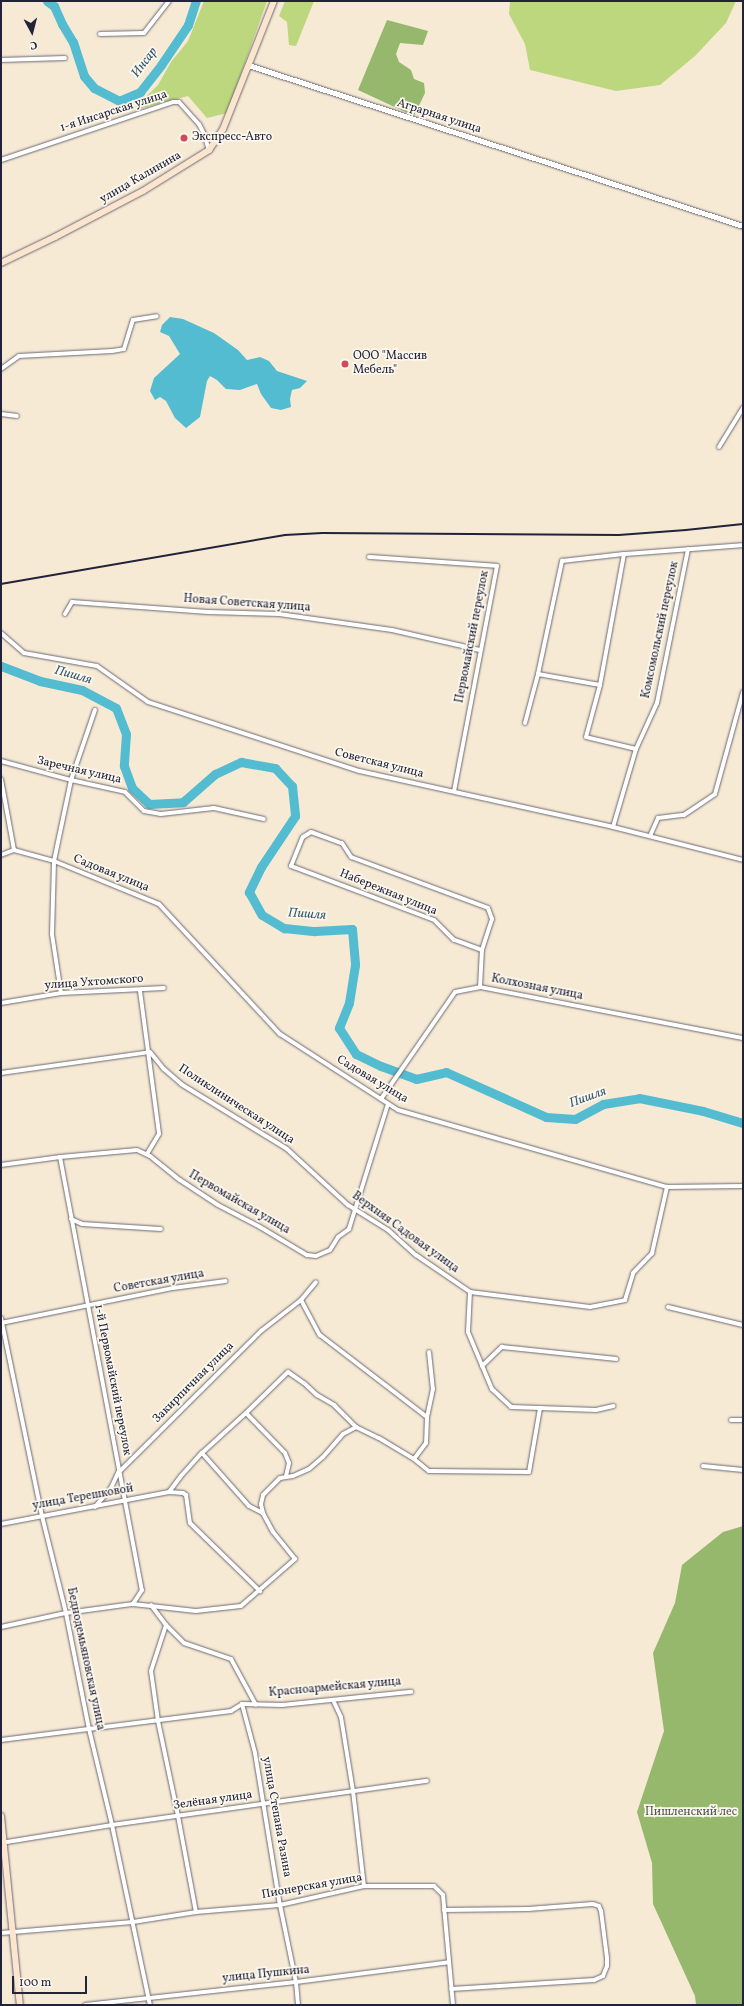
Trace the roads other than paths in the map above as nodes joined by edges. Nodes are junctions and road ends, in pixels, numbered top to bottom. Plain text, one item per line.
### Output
1 (169, 1) edge
2 (274, 1) edge
3 (100, 34) dead end
4 (65, 58) dead end
5 (1, 60) edge
6 (248, 65) junction
7 (209, 150) junction
8 (1, 160) edge
9 (743, 226) edge
10 (1, 262) edge
11 (157, 316) dead end
12 (1, 369) edge
13 (743, 408) edge
14 (1, 414) edge
15 (17, 416) dead end
16 (719, 447) dead end
17 (743, 545) edge
18 (688, 549) junction
19 (624, 554) junction
20 (369, 557) dead end
21 (65, 614) dead end
22 (1, 633) edge
23 (480, 650) junction
24 (538, 674) junction
25 (600, 685) junction
26 (743, 692) edge
27 (95, 710) dead end
28 (525, 723) dead end
29 (636, 749) junction
30 (1, 761) edge
31 (1, 780) edge
32 (71, 780) junction
33 (454, 791) junction
34 (264, 819) dead end
35 (614, 827) junction
36 (650, 836) junction
37 (14, 850) junction
38 (1, 855) edge
39 (743, 860) edge
40 (54, 861) junction
41 (482, 950) junction
42 (480, 987) junction
43 (164, 988) dead end
44 (140, 991) junction
45 (61, 993) junction
46 (1, 1003) edge
47 (743, 1038) edge
48 (148, 1052) junction
49 (1, 1073) edge
50 (381, 1099) junction
51 (388, 1104) junction
52 (147, 1154) junction
53 (60, 1157) junction
54 (1, 1165) edge
55 (317, 1177) joint
56 (743, 1186) edge
57 (667, 1187) junction
58 (355, 1210) junction
59 (71, 1219) junction
60 (161, 1230) dead end
61 (226, 1281) dead end
62 (316, 1282) dead end
63 (470, 1292) junction
64 (301, 1300) junction
65 (88, 1306) junction
66 (668, 1307) dead end
67 (1, 1318) edge
68 (2, 1323) edge
69 (743, 1326) edge
70 (429, 1352) dead end
71 (616, 1359) dead end
72 (482, 1366) junction
73 (614, 1406) dead end
74 (540, 1408) junction
75 (246, 1414) junction
76 (427, 1417) junction
77 (731, 1420) dead end
78 (743, 1420) edge
79 (356, 1427) junction
80 (202, 1453) junction
81 (414, 1459) junction
82 (703, 1466) dead end
83 (743, 1470) edge
84 (118, 1473) junction
85 (286, 1476) junction
86 (169, 1492) junction
87 (124, 1502) junction
88 (95, 1507) junction
89 (263, 1513) junction
90 (42, 1516) junction
91 (1, 1524) edge
92 (260, 1591) junction
93 (132, 1604) junction
94 (151, 1605) junction
95 (66, 1613) junction
96 (166, 1625) junction
97 (1, 1627) edge
98 (411, 1692) dead end
99 (333, 1700) junction
100 (242, 1704) junction
101 (256, 1705) junction
102 (158, 1720) junction
103 (89, 1729) junction
104 (1, 1740) edge
105 (427, 1781) dead end
106 (353, 1791) junction
107 (263, 1804) junction
108 (1, 1816) edge
109 (178, 1816) junction
110 (112, 1825) junction
111 (3, 1843) edge
112 (364, 1886) junction
113 (280, 1905) junction
114 (444, 1910) junction
115 (196, 1912) junction
116 (133, 1922) junction
117 (13, 1932) junction
118 (1, 1933) edge
119 (449, 1962) junction
120 (296, 1982) junction
121 (451, 1989) junction
122 (149, 1997) junction
123 (20, 2005) edge
124 (84, 2005) edge
125 (150, 2005) edge
126 (298, 2005) edge
127 (453, 2005) edge

1 - 3 street
2 - 6 main road, улица Калинина
4 - 5 street
6 - 7 main road, улица Калинина
6 - 9 street, Аграрная улица
7 - 8 street, 1-я Инсарская улица
7 - 10 main road, улица Калинина
11 - 12 street
13 - 16 street
14 - 15 street
17 - 18 street
18 - 19 street
18 - 29 street, Комсомольский переулок
19 - 24 street
19 - 25 street
20 - 23 street, Первомайский переулок
21 - 23 street, Новая Советская улица
22 - 33 street, Советская улица
23 - 33 street, Первомайский переулок
24 - 25 street
24 - 28 street
25 - 29 street
26 - 36 street
27 - 32 street
29 - 35 street, Комсомольский переулок
30 - 32 street, Заречная улица
31 - 37 street
32 - 34 street, Заречная улица
32 - 40 street
33 - 35 street, Советская улица
35 - 36 street, Советская улица
36 - 39 street, Советская улица
37 - 38 street
37 - 40 street, Садовая улица
40 - 45 street
40 - 50 street, Садовая улица
41 - 41 street, Набережная улица
41 - 42 street
42 - 47 street, Колхозная улица
42 - 50 street, Колхозная улица
43 - 44 street, улица Ухтомского
44 - 45 street, улица Ухтомского
44 - 48 street
45 - 46 street, улица Ухтомского
48 - 49 street
48 - 52 street
48 - 55 street, Поликлиническая улица
50 - 51 street, Садовая улица
51 - 57 street, Садовая улица
51 - 58 street
52 - 53 street, Первомайская улица
52 - 58 street, Первомайская улица
53 - 54 street, Первомайская улица
53 - 59 street, 1-й Первомайский переулок
55 - 58 street, Верхняя Садовая улица
56 - 57 street, Садовая улица
57 - 63 street, Верхняя Садовая улица
58 - 63 street, Верхняя Садовая улица
59 - 60 street
59 - 65 street, 1-й Первомайский переулок
61 - 65 street, Советская улица
62 - 64 street, Закирпичная улица
63 - 72 street
64 - 76 street
64 - 84 street, Закирпичная улица
65 - 68 street, Советская улица
65 - 84 street, 1-й Первомайский переулок
66 - 69 street
67 - 68 street, Беднодемьяновская улица
68 - 90 street, Беднодемьяновская улица
70 - 76 street
71 - 72 street
72 - 74 street
73 - 74 street
74 - 81 street
75 - 79 street
75 - 80 street
75 - 85 street
76 - 81 street
77 - 78 street
79 - 81 street
79 - 85 street
80 - 86 street
80 - 89 street
82 - 83 street
84 - 87 street, 1-й Первомайский переулок
84 - 88 street, Закирпичная улица
85 - 89 street
86 - 87 street, улица Терешковой
86 - 92 street
87 - 88 street, улица Терешковой
87 - 93 street, 1-й Первомайский переулок
88 - 90 street, улица Терешковой
89 - 92 street
90 - 91 street, улица Терешковой
90 - 95 street, Беднодемьяновская улица
92 - 94 street
93 - 94 street
93 - 95 street
94 - 96 street
95 - 97 street
95 - 103 street, Беднодемьяновская улица
96 - 101 street
96 - 102 street
98 - 99 street, Красноармейская улица
99 - 101 street, Красноармейская улица
99 - 106 street
100 - 101 street, Красноармейская улица
100 - 102 street, Красноармейская улица
100 - 107 street, улица Степана Разина
102 - 103 street, Красноармейская улица
102 - 109 street
103 - 104 street, Красноармейская улица
103 - 110 street, Беднодемьяновская улица
105 - 106 street, Зелёная улица
106 - 107 street, Зелёная улица
106 - 112 street
107 - 109 street, Зелёная улица
107 - 113 street, улица Степана Разина
108 - 111 main road
109 - 110 street, Зелёная улица
109 - 115 street
110 - 111 street, Зелёная улица
110 - 116 street, Беднодемьяновская улица
111 - 117 main road
112 - 113 street, Пионерская улица
112 - 114 street, Пионерская улица
113 - 115 street, Пионерская улица
113 - 120 street, улица Степана Разина
114 - 119 street, Пионерская улица
114 - 121 street
115 - 116 street, Пионерская улица
116 - 117 street, Пионерская улица
116 - 122 street, Беднодемьяновская улица
117 - 118 street, Пионерская улица
117 - 123 main road
119 - 120 street, улица Пушкина
119 - 121 street, Пионерская улица
120 - 122 street, улица Пушкина
120 - 126 street, улица Степана Разина
121 - 127 street, Пионерская улица
122 - 124 street, улица Пушкина
122 - 125 street, Беднодемьяновская улица

